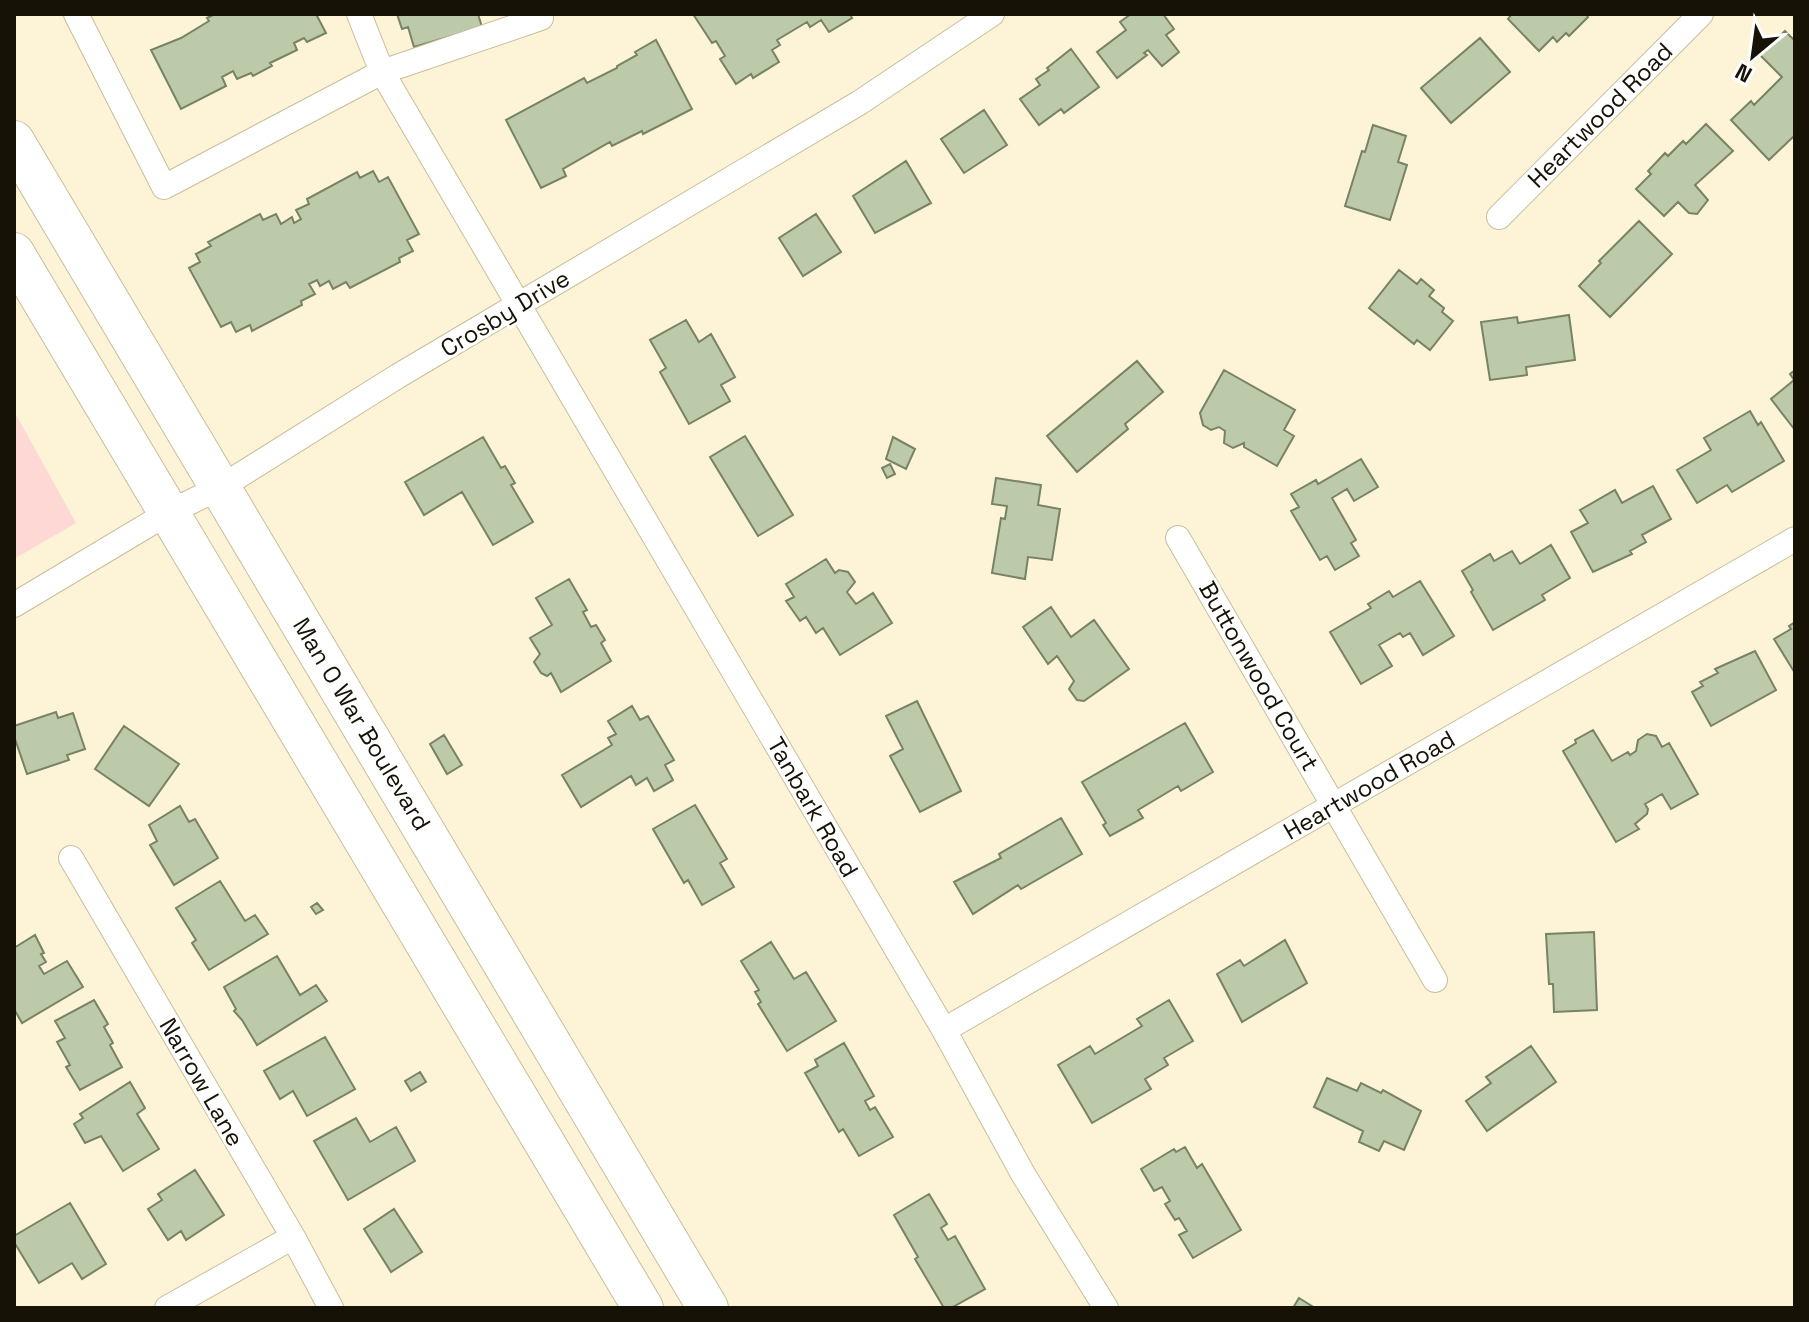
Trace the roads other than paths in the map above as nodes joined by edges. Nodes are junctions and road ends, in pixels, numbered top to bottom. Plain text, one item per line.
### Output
1 (76, 14) edge
2 (359, 14) edge
3 (992, 14) edge
4 (1701, 14) edge
5 (543, 15) edge
6 (382, 72) junction
7 (14, 141) edge
8 (1499, 217) dead end
9 (14, 253) edge
10 (520, 305) junction
11 (221, 487) junction
12 (168, 513) junction
13 (1178, 538) dead end
14 (1795, 539) edge
15 (14, 605) edge
16 (1334, 805) junction
17 (71, 858) dead end
18 (1435, 980) dead end
19 (944, 1030) junction
20 (293, 1237) junction
21 (167, 1308) edge
22 (331, 1308) edge
23 (643, 1308) edge
24 (708, 1308) edge
25 (1106, 1308) edge

1 - 6 street
2 - 6 street, Tanbark Road
3 - 10 street, Crosby Drive
4 - 8 street, Heartwood Road
5 - 6 street
6 - 10 street, Tanbark Road
7 - 11 main road, Man O War Boulevard
9 - 12 main road
10 - 11 street, Crosby Drive
10 - 19 street, Tanbark Road
11 - 12 street, Crosby Drive
11 - 24 main road, Man O War Boulevard
12 - 15 street, Crosby Drive
12 - 23 main road
13 - 16 street, Buttonwood Court
14 - 16 street, Heartwood Road
16 - 18 street, Buttonwood Court
16 - 19 street, Heartwood Road
17 - 20 street, Narrow Lane
19 - 25 street, Tanbark Road
20 - 21 street
20 - 22 street, Narrow Lane

